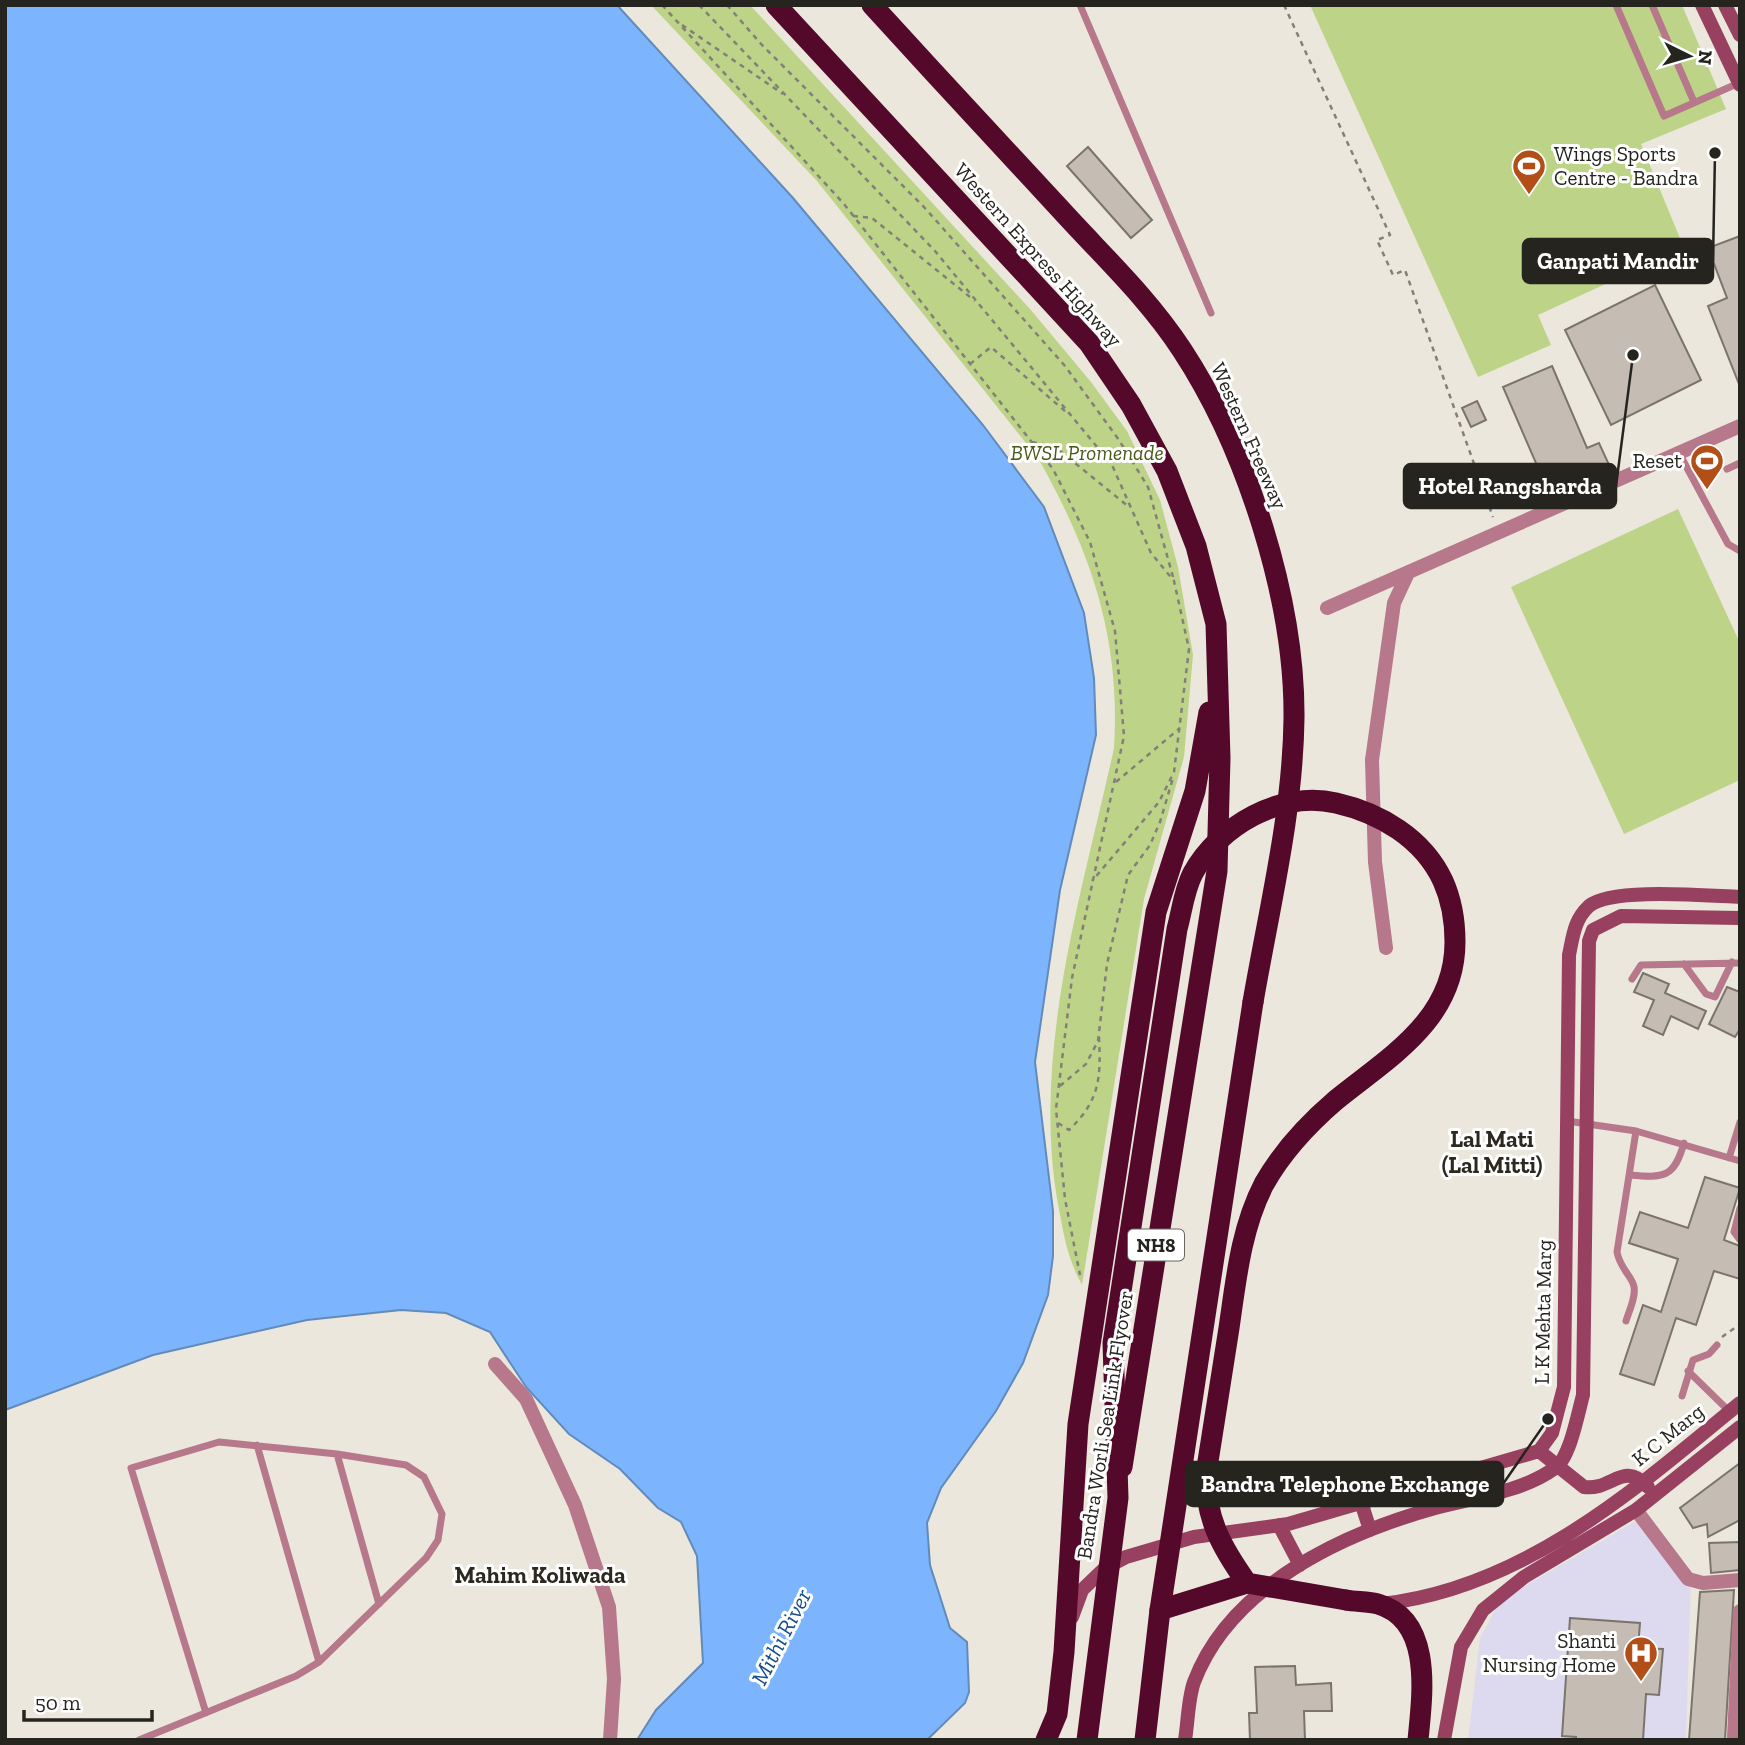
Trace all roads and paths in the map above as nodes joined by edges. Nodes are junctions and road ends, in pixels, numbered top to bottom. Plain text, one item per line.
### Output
1 (662, 5) edge
2 (699, 5) edge
3 (727, 5) edge
4 (776, 5) edge
5 (872, 5) edge
6 (1080, 5) edge
7 (1284, 5) edge
8 (1616, 5) edge
9 (1652, 5) edge
10 (1702, 5) edge
11 (1725, 5) edge
12 (676, 21) junction
13 (1740, 35) edge
14 (1736, 66) edge
15 (1739, 84) edge
16 (789, 99) junction
17 (1694, 102) junction
18 (853, 216) junction
19 (980, 305) junction
20 (1211, 313) dead end
21 (970, 364) junction
22 (1073, 419) junction
23 (1740, 426) edge
24 (1032, 442) junction
25 (1679, 453) junction
26 (1740, 463) edge
27 (1727, 469) dead end
28 (1132, 510) junction
29 (1499, 533) junction
30 (1740, 551) edge
31 (1408, 573) junction
32 (1174, 581) junction
33 (1327, 608) dead end
34 (1216, 634) junction
35 (1181, 728) junction
36 (1174, 772) junction
37 (1114, 783) junction
38 (1091, 881) junction
39 (1690, 895) junction
40 (1740, 897) edge
41 (1690, 917) junction
42 (1740, 918) edge
43 (1386, 948) dead end
44 (1736, 962) edge
45 (1684, 964) junction
46 (1632, 979) dead end
47 (1195, 993) joint
48 (1099, 1030) junction
49 (1059, 1087) junction
50 (1567, 1121) junction
51 (1586, 1122) junction
52 (1740, 1122) edge
53 (1058, 1124) junction
54 (1636, 1131) junction
55 (1684, 1143) junction
56 (1729, 1158) junction
57 (1740, 1161) edge
58 (1630, 1175) junction
59 (1740, 1209) edge
60 (1740, 1240) edge
61 (1083, 1285) dead end
62 (1626, 1321) dead end
63 (1740, 1324) edge
64 (1717, 1345) joint
65 (495, 1364) dead end
66 (1688, 1371) junction
67 (1682, 1396) dead end
68 (1735, 1407) edge
69 (1740, 1427) edge
70 (257, 1445) junction
71 (1539, 1451) junction
72 (337, 1454) junction
73 (1557, 1467) junction
74 (1643, 1482) junction
75 (1656, 1495) junction
76 (1118, 1498) junction
77 (1361, 1502) junction
78 (1636, 1510) junction
79 (1279, 1525) junction
80 (1370, 1530) junction
81 (1300, 1565) junction
82 (1740, 1580) edge
83 (1247, 1583) junction
84 (379, 1604) junction
85 (1380, 1605) junction
86 (1160, 1611) junction
87 (1740, 1611) edge
88 (1064, 1652) junction
89 (319, 1662) junction
90 (1738, 1689) edge
91 (206, 1713) junction
92 (1734, 1737) dead end
93 (139, 1740) edge
94 (611, 1740) edge
95 (1046, 1740) edge
96 (1087, 1740) edge
97 (1145, 1740) edge
98 (1185, 1740) edge
99 (1418, 1740) edge
100 (1444, 1740) edge

1 - 12 path
2 - 16 path
3 - 32 path
4 - 34 highway, Western Express Highway
5 - 86 highway, Western Freeway, bridge
6 - 20 lane
7 - 29 path
8 - 17 lane
9 - 17 lane
10 - 14 main road
11 - 13 main road
12 - 16 path
12 - 18 path
14 - 15 main road
15 - 17 lane
16 - 19 path
18 - 19 path
18 - 21 path
19 - 22 path
21 - 22 path
21 - 24 path
22 - 28 path
23 - 25 street
24 - 28 path
24 - 37 path
25 - 29 street
25 - 30 lane
26 - 27 lane
28 - 32 path
29 - 31 street
31 - 33 street
31 - 43 street
32 - 35 path
34 - 47 highway, Western Express Highway
34 - 88 highway
35 - 36 path
35 - 37 path
36 - 38 path
36 - 48 path
37 - 38 path
38 - 49 path
39 - 40 main road, L K Mehta Marg
39 - 41 main road
39 - 50 main road, L K Mehta Marg
41 - 42 main road, L K Mehta Marg
41 - 51 main road, L K Mehta Marg
44 - 45 lane
44 - 45 lane
45 - 46 lane
47 - 76 highway, Bandra Worli Sea Link Flyover / NH8, bridge
48 - 49 path
48 - 53 path
49 - 53 path
50 - 51 lane
50 - 71 main road, L K Mehta Marg
51 - 54 lane
51 - 73 main road, L K Mehta Marg
52 - 56 lane
53 - 61 path
54 - 55 lane
54 - 58 lane
55 - 56 lane
55 - 58 lane
56 - 57 lane
58 - 62 lane
59 - 60 lane
63 - 64 path
64 - 66 lane
65 - 94 street
66 - 67 lane
66 - 68 lane
68 - 74 main road, K C Marg
69 - 75 main road, K C Marg
70 - 72 lane
70 - 89 lane
70 - 91 lane
71 - 73 main road
71 - 77 main road
72 - 84 lane
72 - 84 lane
73 - 74 main road
73 - 80 main road
74 - 75 main road
74 - 85 main road, K C Marg
75 - 78 main road, K C Marg
76 - 83 highway, bridge
76 - 96 highway, Bandra Worli Sea Link Flyover, bridge
77 - 79 main road
77 - 80 main road
78 - 82 street
78 - 100 main road, K C Marg
79 - 81 main road
79 - 88 main road
80 - 81 main road
81 - 98 main road
83 - 85 highway, bridge
83 - 86 highway
84 - 89 lane
85 - 99 highway
86 - 97 highway, bridge
87 - 90 street
88 - 95 highway
89 - 91 lane
90 - 92 street
91 - 93 lane

